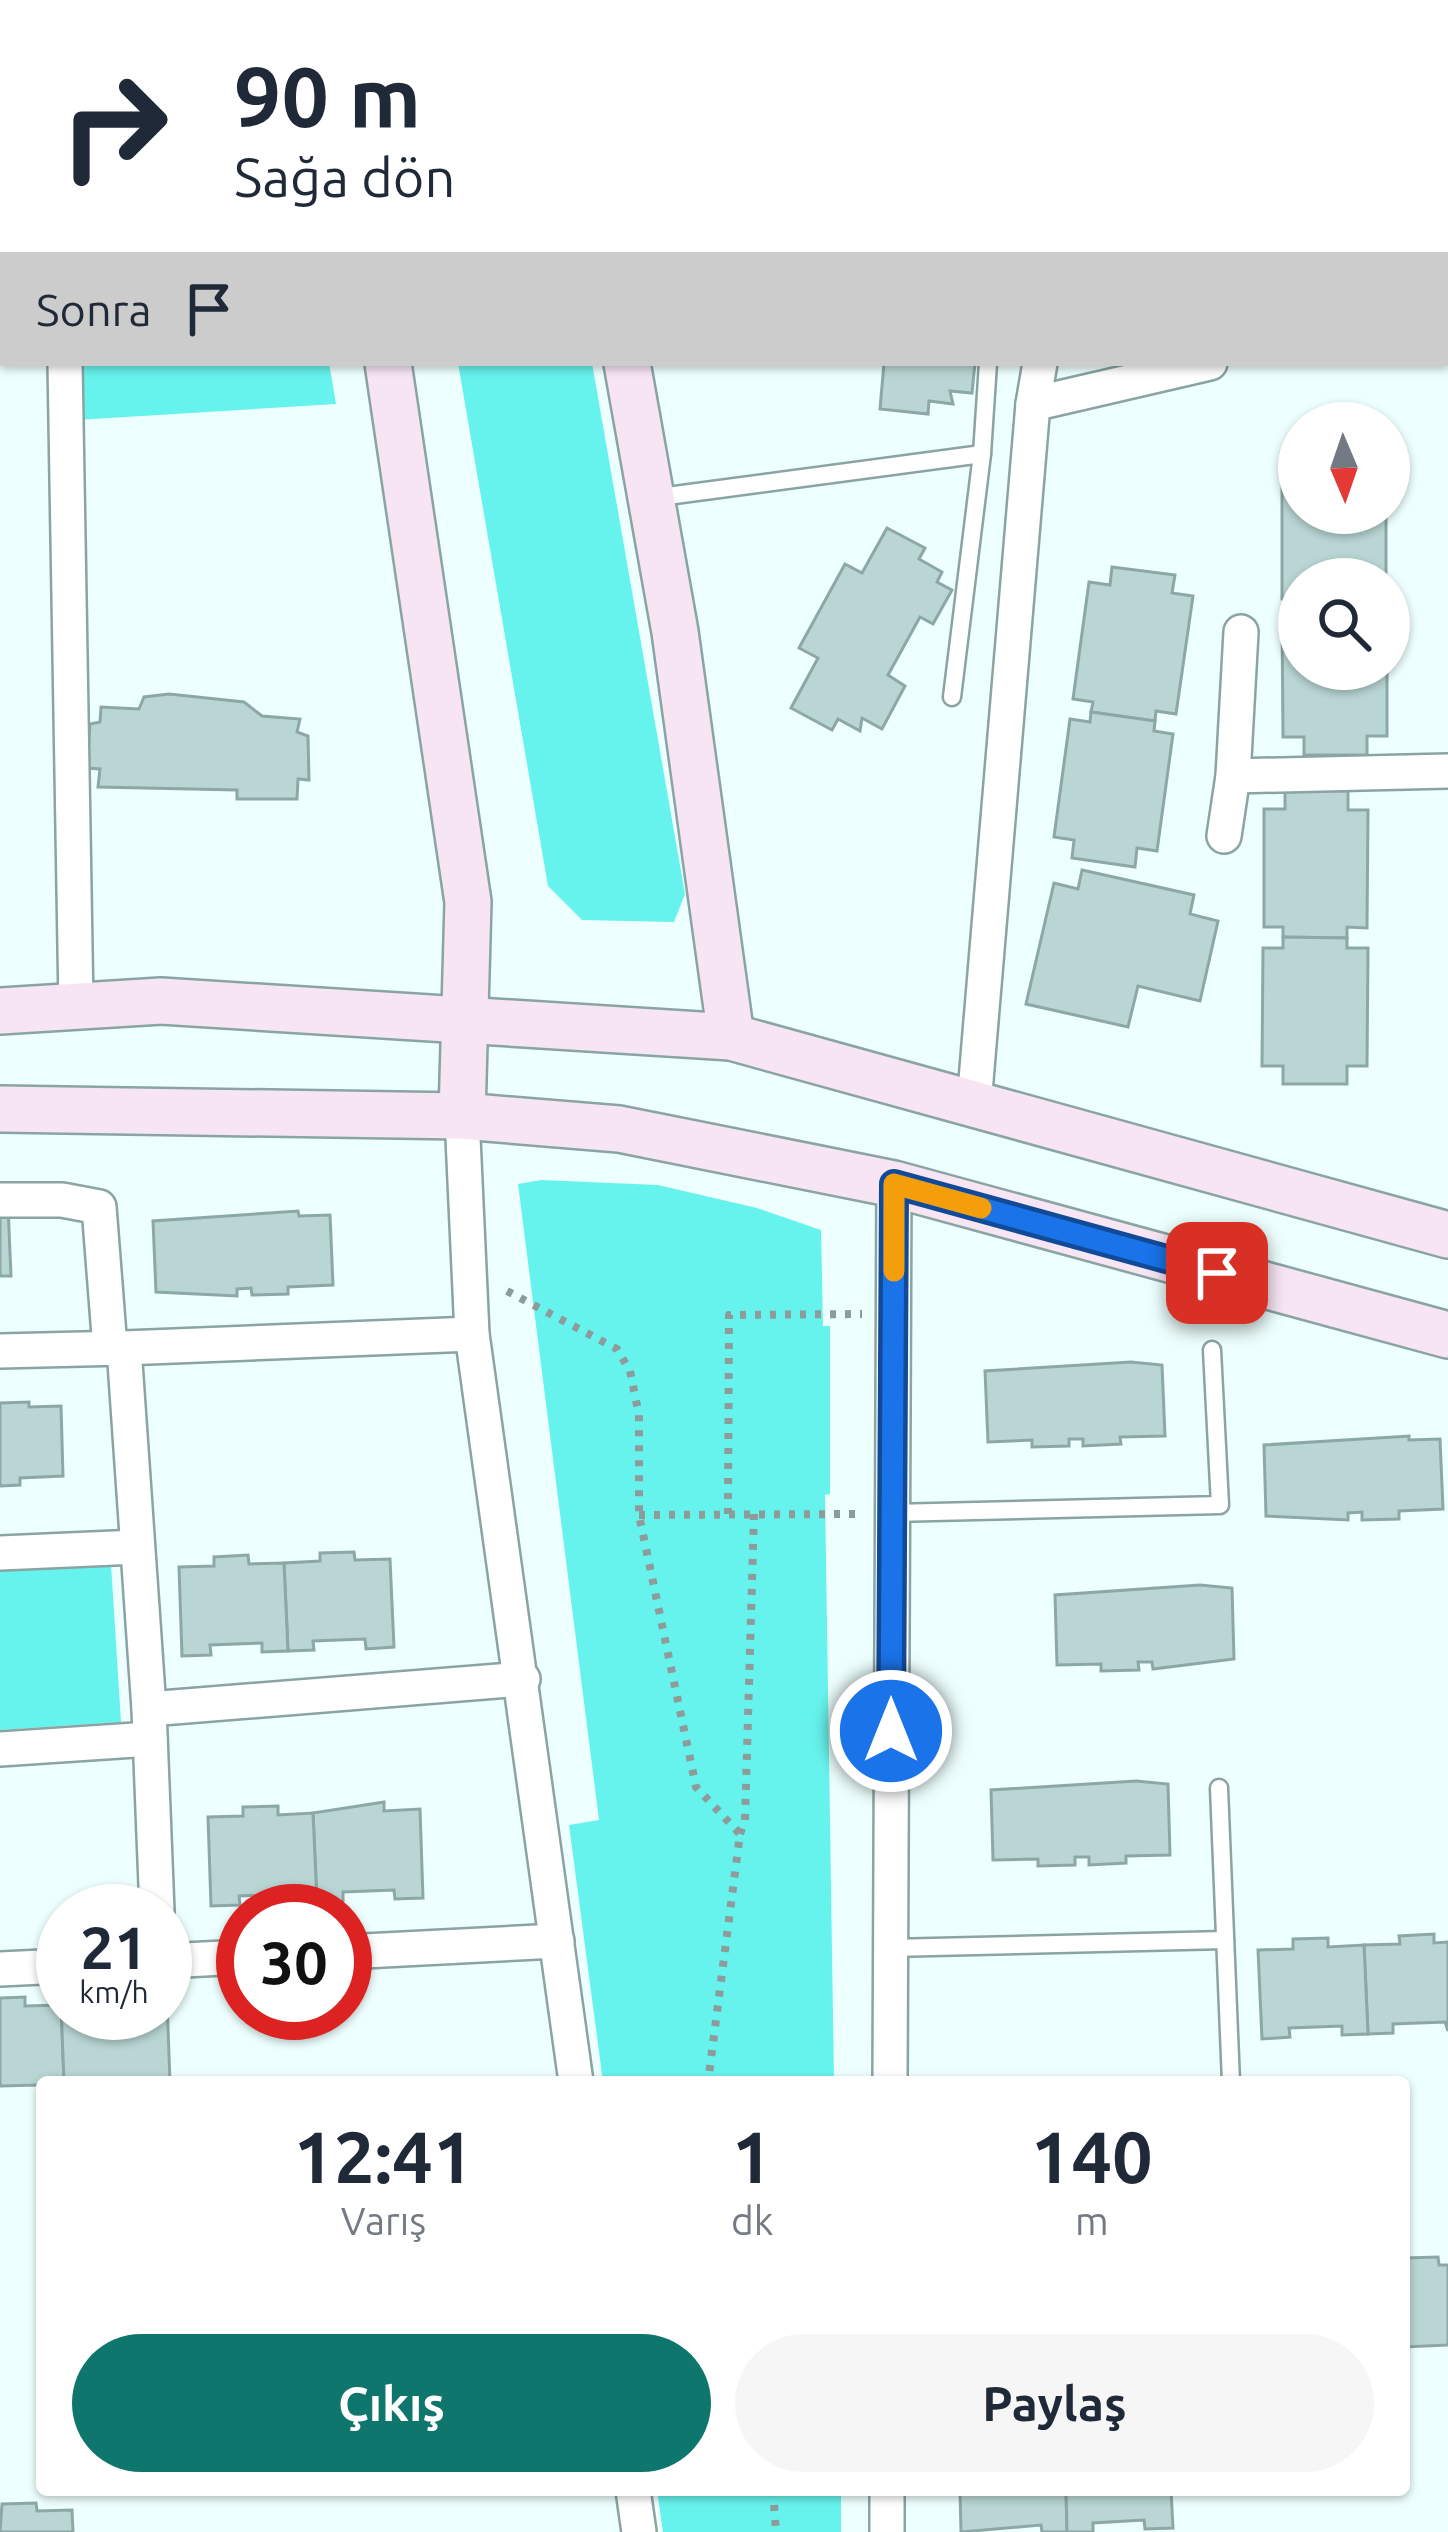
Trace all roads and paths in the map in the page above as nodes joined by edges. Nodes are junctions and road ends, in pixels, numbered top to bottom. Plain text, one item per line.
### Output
1 (64, 366) edge
2 (388, 366) edge
3 (628, 366) edge
4 (988, 366) edge
5 (1039, 366) edge
6 (1197, 366) edge
7 (1033, 404) junction
8 (982, 454) junction
9 (651, 498) junction
10 (1241, 632) dead end
11 (952, 697) dead end
12 (1448, 771) edge
13 (1233, 776) junction
14 (1224, 836) dead end
15 (76, 1006) junction
16 (0, 1011) edge
17 (462, 1021) junction
18 (731, 1037) junction
19 (974, 1105) junction
20 (0, 1109) edge
21 (462, 1116) junction
22 (894, 1184) junction
23 (0, 1200) edge
24 (1448, 1235) edge
25 (469, 1270) junction
26 (894, 1314) junction
27 (472, 1334) junction
28 (1448, 1335) edge
29 (117, 1348) junction
30 (1212, 1350) dead end
31 (0, 1351) edge
32 (639, 1514) junction
33 (728, 1514) junction
34 (754, 1514) junction
35 (892, 1514) junction
36 (137, 1547) junction
37 (0, 1553) edge
38 (523, 1679) junction
39 (149, 1724) junction
40 (0, 1749) edge
41 (1219, 1788) dead end
42 (740, 1834) junction
43 (156, 1884) edge
44 (1225, 1940) junction
45 (557, 1941) junction
46 (890, 1948) junction
47 (372, 1951) edge
48 (36, 1967) edge
49 (0, 1969) edge
50 (575, 2076) edge
51 (709, 2076) edge
52 (890, 2076) edge
53 (1231, 2076) edge
54 (634, 2496) edge
55 (773, 2496) edge
56 (887, 2496) edge
57 (639, 2532) edge
58 (776, 2532) edge
59 (887, 2532) edge

1 - 15 street
2 - 17 street
3 - 9 street
4 - 8 lane
5 - 7 street
6 - 7 street
7 - 19 street
8 - 9 lane
8 - 11 lane
9 - 18 street
10 - 13 street
12 - 13 street
13 - 14 street
15 - 16 street
15 - 17 street
17 - 18 street
17 - 21 street
18 - 19 street
19 - 24 street
20 - 21 street
21 - 22 street
21 - 25 street
22 - 26 street
22 - 28 street
23 - 29 street
25 - 27 street
25 - 32 path
26 - 33 path
26 - 35 street
27 - 29 street
27 - 38 street
29 - 31 street
29 - 36 street
30 - 35 lane
32 - 33 path
32 - 42 path
33 - 34 path
34 - 35 path
34 - 42 path
35 - 46 street
36 - 37 street
36 - 39 street
38 - 39 street
38 - 45 street
39 - 40 street
39 - 43 street
41 - 44 lane
42 - 51 path
44 - 46 lane
44 - 53 lane
45 - 47 street
45 - 50 street
46 - 52 street
48 - 49 street
54 - 57 street
55 - 58 path
56 - 59 street

